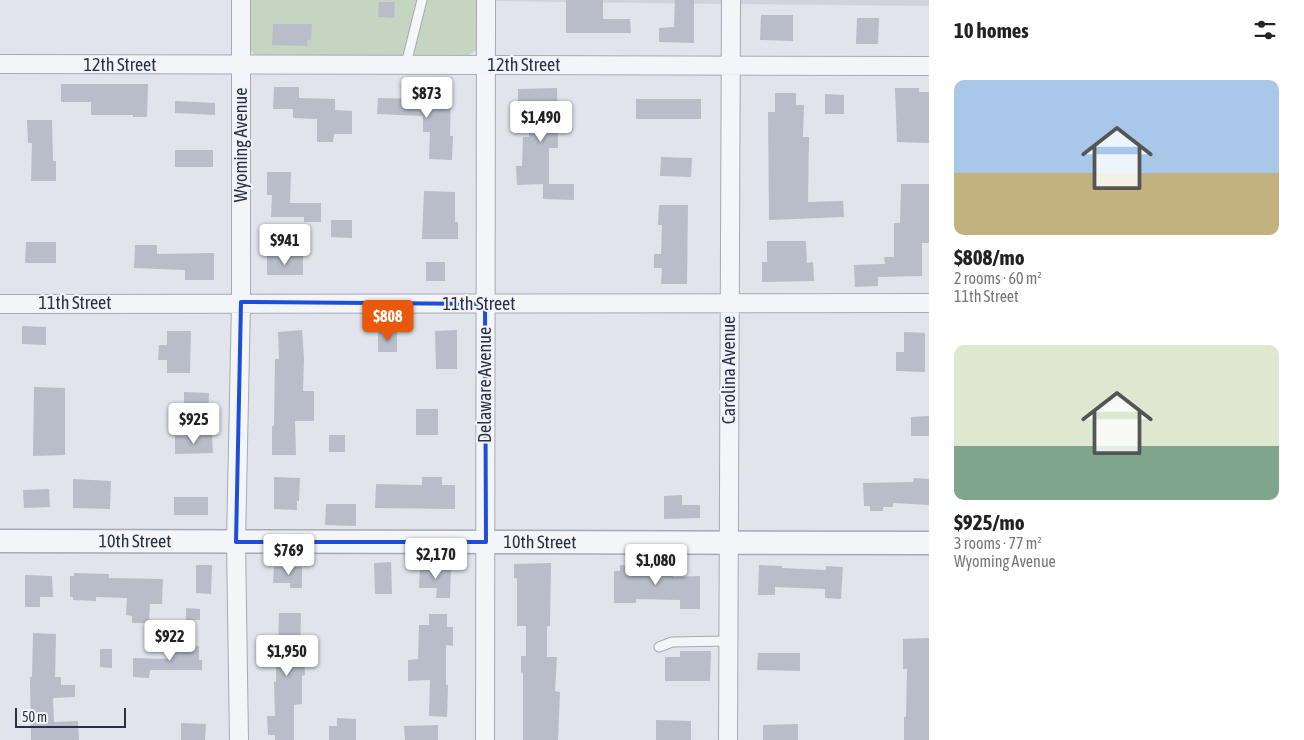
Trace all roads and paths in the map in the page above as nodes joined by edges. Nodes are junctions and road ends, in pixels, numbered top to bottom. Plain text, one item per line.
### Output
1 (241, 0) edge
2 (422, 0) edge
3 (486, 0) edge
4 (731, 0) edge
5 (0, 64) edge
6 (406, 64) junction
7 (486, 64) junction
8 (241, 66) junction
9 (730, 66) junction
10 (929, 66) edge
11 (241, 302) junction
12 (929, 303) edge
13 (0, 304) edge
14 (485, 304) junction
15 (729, 304) junction
16 (0, 541) edge
17 (236, 542) junction
18 (486, 542) junction
19 (729, 542) junction
20 (929, 543) edge
21 (728, 640) junction
22 (659, 647) dead end
23 (239, 740) edge
24 (485, 740) edge
25 (728, 740) edge

1 - 8 street, Wyoming Avenue
2 - 6 lane
3 - 7 street, Delaware Avenue
4 - 9 street, Carolina Avenue
5 - 8 street, 12th Street
6 - 7 street, 12th Street
6 - 8 street, 12th Street
7 - 9 street, 12th Street
7 - 14 street, Delaware Avenue
8 - 11 street, Wyoming Avenue
9 - 10 street, 12th Street
9 - 15 street, Carolina Avenue
11 - 13 street, 11th Street
11 - 14 street, 11th Street
11 - 17 street, Wyoming Avenue
12 - 15 street, 11th Street
14 - 15 street, 11th Street
14 - 18 street, Delaware Avenue
15 - 19 street, Carolina Avenue
16 - 17 street, 10th Street
17 - 18 street, 10th Street
17 - 23 street, Wyoming Avenue
18 - 19 street, 10th Street
18 - 24 street, Delaware Avenue
19 - 20 street, 10th Street
19 - 21 street, Carolina Avenue
21 - 22 lane
21 - 25 street, Carolina Avenue

